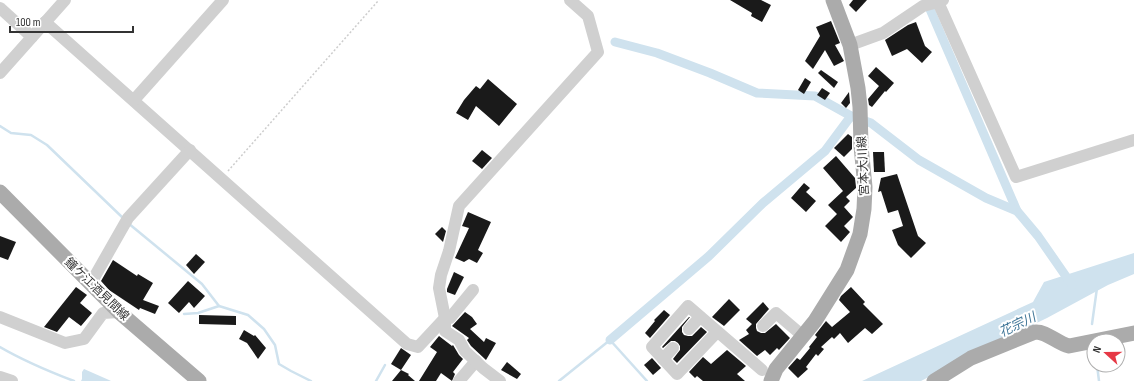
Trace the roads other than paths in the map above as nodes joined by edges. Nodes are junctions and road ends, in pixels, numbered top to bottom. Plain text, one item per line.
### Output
1 (65, 0) edge
2 (223, 0) edge
3 (570, 0) edge
4 (833, 0) edge
5 (934, 3) edge
6 (0, 8) edge
7 (45, 22) junction
8 (32, 37) junction
9 (850, 45) junction
10 (0, 73) edge
11 (134, 100) junction
12 (1134, 140) edge
13 (190, 150) junction
14 (0, 192) edge
15 (90, 283) junction
16 (473, 290) dead end
17 (120, 312) junction
18 (0, 317) edge
19 (700, 317) junction
20 (445, 318) junction
21 (763, 326) dead end
22 (689, 329) dead end
23 (717, 332) junction
24 (1134, 333) edge
25 (803, 336) junction
26 (673, 348) dead end
27 (663, 359) junction
28 (476, 361) junction
29 (767, 375) edge
30 (0, 377) edge
31 (12, 381) edge
32 (199, 381) edge
33 (460, 381) edge
34 (500, 381) edge
35 (934, 381) edge

1 - 7 street
2 - 11 street
3 - 20 street
4 - 9 main road, 宮本大川線
5 - 9 street
5 - 12 street
6 - 8 street
7 - 8 street
7 - 11 street
8 - 10 street
9 - 25 main road, 宮本大川線
11 - 13 street
13 - 15 street
13 - 20 street
14 - 15 main road, 鐘ケ江酒見間線
15 - 17 main road, 鐘ケ江酒見間線
16 - 20 street
17 - 18 street
17 - 32 main road, 鐘ケ江酒見間線
19 - 22 street
19 - 23 street
19 - 27 street
20 - 28 street
21 - 25 street
23 - 27 street
23 - 29 street
24 - 35 main road
25 - 29 main road, 宮本大川線
26 - 27 street
28 - 33 street
28 - 34 street
30 - 31 street

